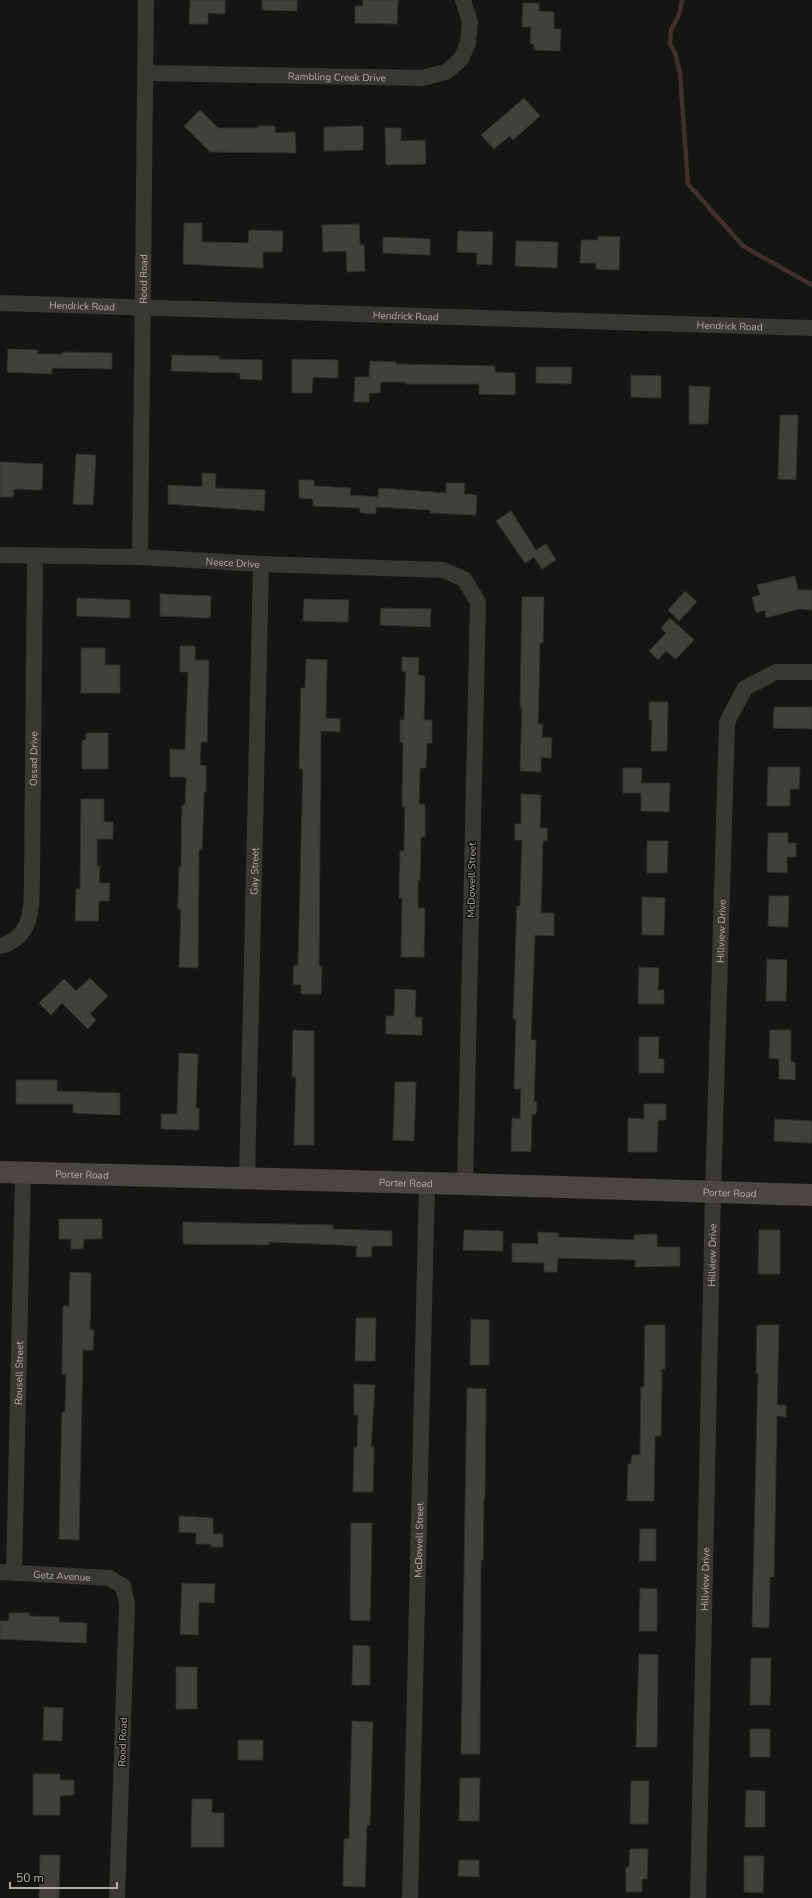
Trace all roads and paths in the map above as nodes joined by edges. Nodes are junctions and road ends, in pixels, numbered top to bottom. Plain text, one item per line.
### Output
1 (146, 0) edge
2 (463, 0) edge
3 (146, 73) junction
4 (0, 303) edge
5 (142, 307) junction
6 (812, 328) edge
7 (0, 555) edge
8 (35, 556) junction
9 (140, 557) junction
10 (261, 564) junction
11 (464, 579) joint
12 (812, 672) edge
13 (0, 946) edge
14 (0, 1172) edge
15 (23, 1172) junction
16 (247, 1178) junction
17 (427, 1183) junction
18 (465, 1184) junction
19 (713, 1193) junction
20 (812, 1195) edge
21 (7, 1573) edge
22 (123, 1586) joint
23 (117, 1898) edge
24 (410, 1898) edge
25 (698, 1898) edge

1 - 3 street, Rood Road
2 - 3 street, Rambling Creek Drive
3 - 5 street, Rood Road
4 - 5 street, Hendrick Road
5 - 6 street, Hendrick Road
5 - 9 street, Rood Road
7 - 8 street, Neece Drive
8 - 9 street, Neece Drive
8 - 13 street, Ossad Drive
9 - 10 street, Neece Drive
10 - 11 street, Neece Drive
10 - 16 street, Gay Street
11 - 18 street, McDowell Street
12 - 19 street, Hillview Drive
14 - 15 street, Porter Road
15 - 16 street, Porter Road
15 - 21 street, Rousell Street
16 - 17 street, Porter Road
17 - 18 street, Porter Road
17 - 24 street, McDowell Street
18 - 19 street, Porter Road
19 - 20 street, Porter Road
19 - 25 street, Hillview Drive
21 - 22 street, Getz Avenue
22 - 23 street, Rood Road

